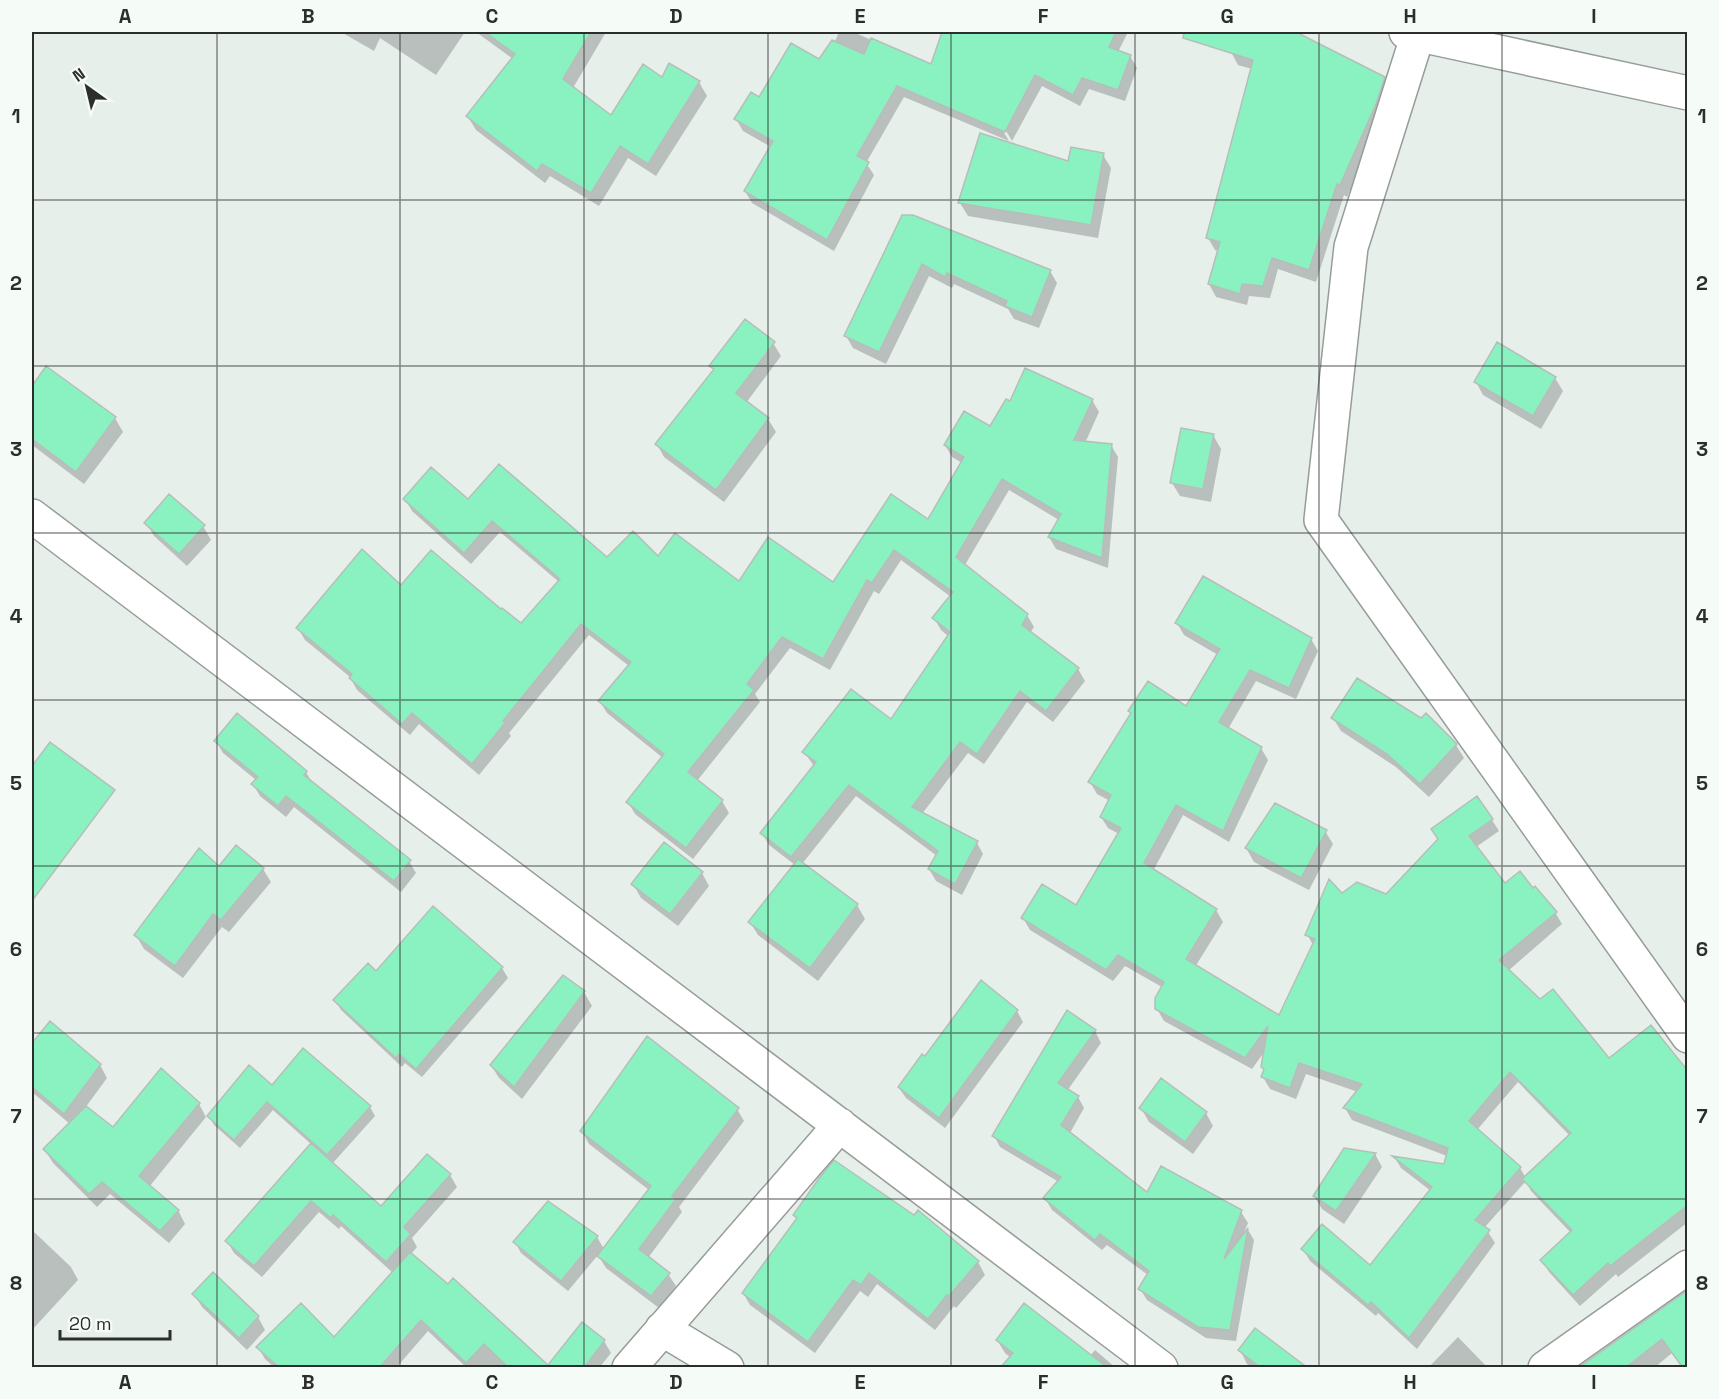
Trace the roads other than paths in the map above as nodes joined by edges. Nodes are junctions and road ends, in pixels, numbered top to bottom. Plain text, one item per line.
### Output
1 (1412, 33) edge
2 (1688, 93) edge
3 (32, 516) edge
4 (1688, 1036) edge
5 (840, 1125) junction
6 (1688, 1267) edge
7 (662, 1329) junction
8 (629, 1368) edge
9 (727, 1368) edge
10 (1161, 1368) edge
11 (1545, 1368) edge

1 - 2 street
1 - 4 street
3 - 5 street
5 - 7 street
5 - 10 street
6 - 11 street
7 - 8 street
7 - 9 street

